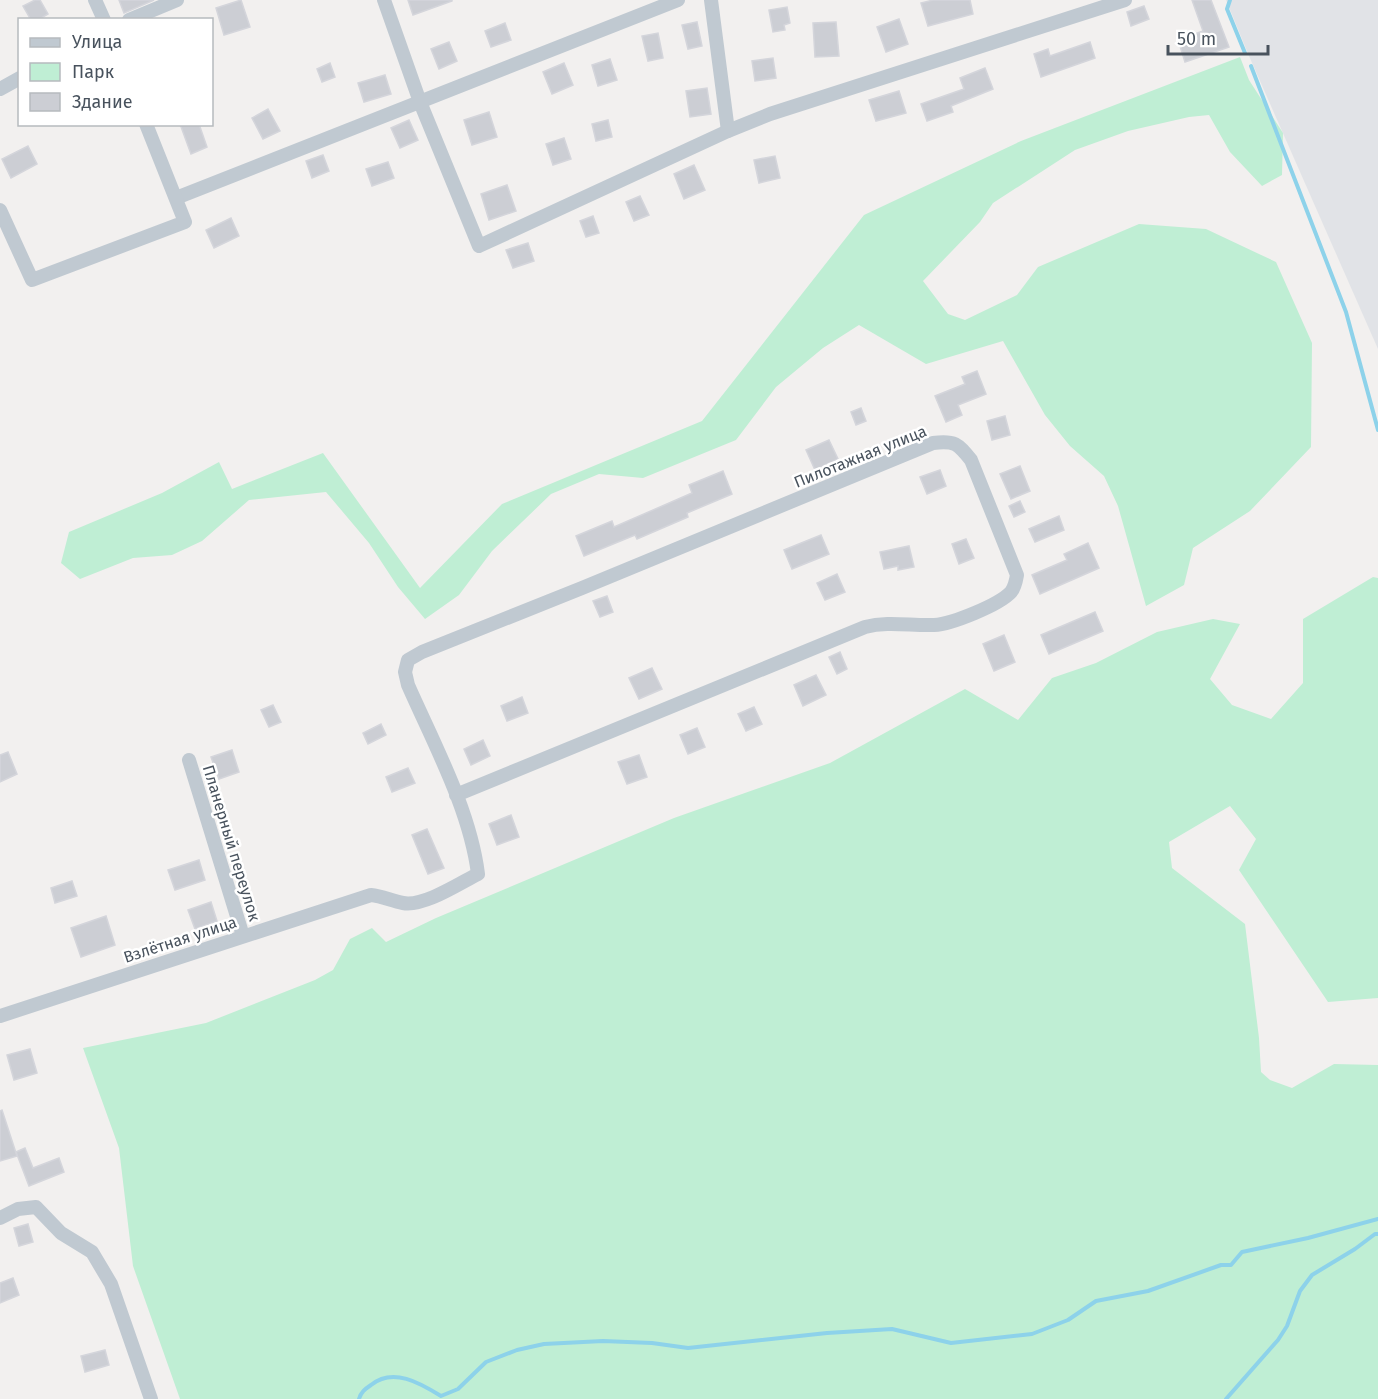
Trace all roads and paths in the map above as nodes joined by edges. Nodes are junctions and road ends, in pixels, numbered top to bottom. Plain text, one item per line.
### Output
1 (94, 0) edge
2 (177, 0) edge
3 (384, 0) edge
4 (678, 0) edge
5 (711, 0) edge
6 (1125, 0) edge
7 (103, 18) edge
8 (134, 18) edge
9 (18, 79) edge
10 (0, 90) edge
11 (420, 102) junction
12 (147, 126) edge
13 (728, 131) junction
14 (176, 198) junction
15 (0, 210) edge
16 (189, 760) dead end
17 (456, 795) junction
18 (371, 895) joint
19 (243, 936) junction
20 (0, 1016) edge
21 (0, 1218) edge
22 (151, 1399) edge

1 - 7 street
2 - 8 street
3 - 11 street
4 - 11 street
5 - 13 street
6 - 13 street
9 - 10 street
11 - 13 street
11 - 14 street
12 - 14 street
14 - 15 street
16 - 19 street, Планерный переулок
17 - 17 street, Пилотажная улица
17 - 18 street, Пилотажная улица
18 - 19 street, Взлётная улица
19 - 20 street, Взлётная улица
21 - 22 street

